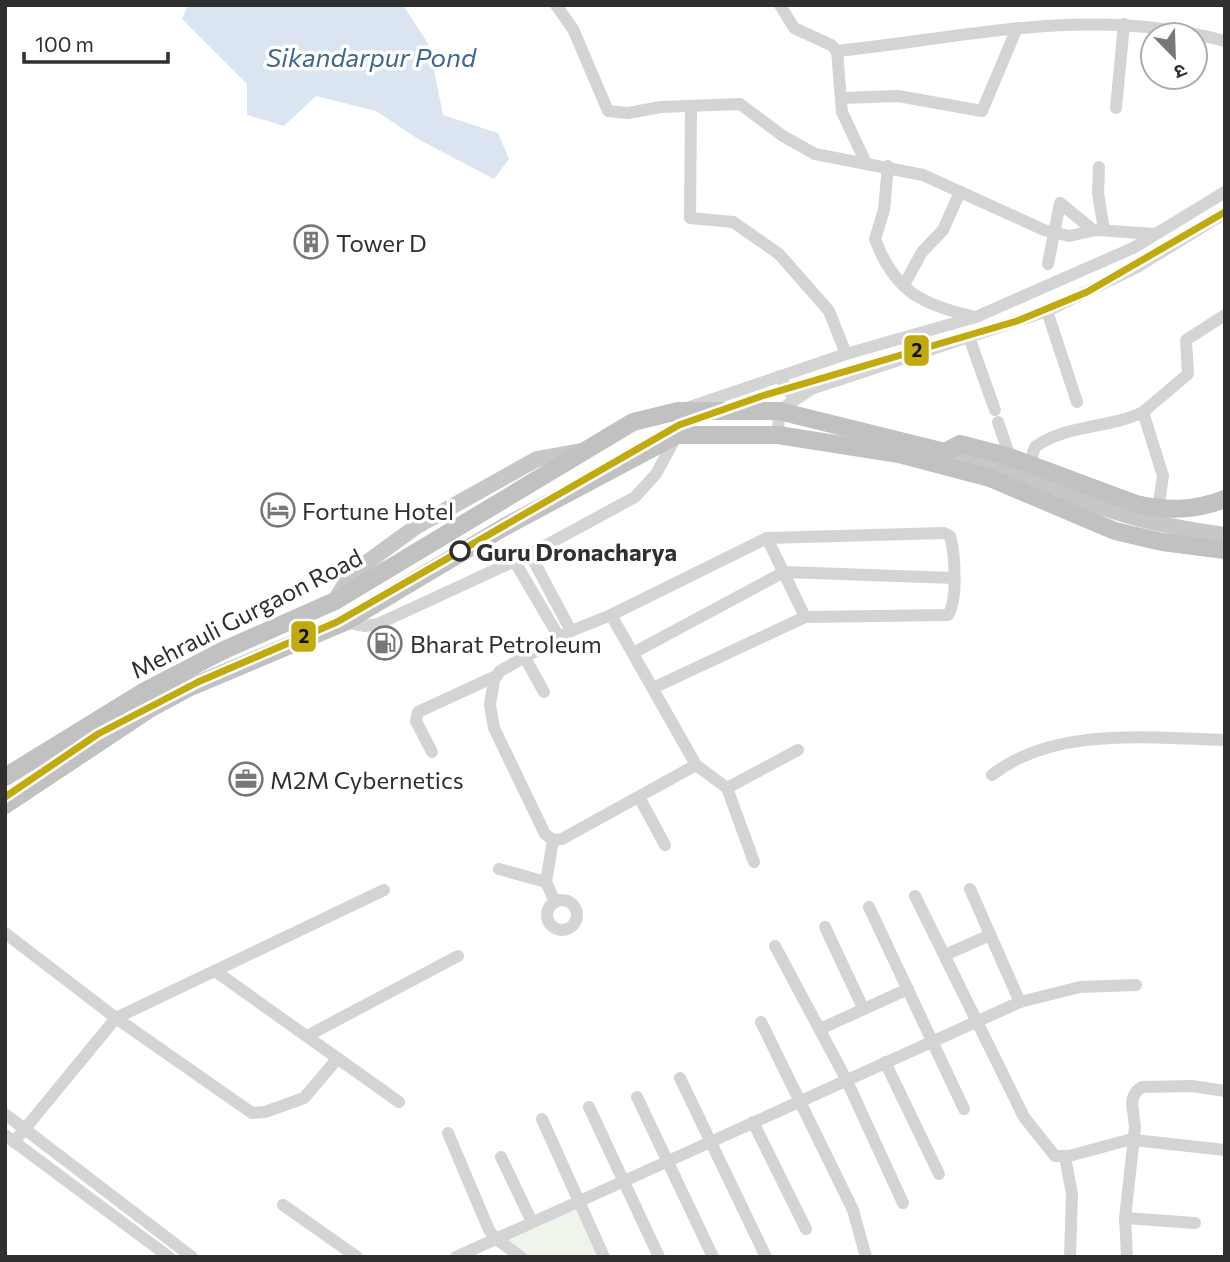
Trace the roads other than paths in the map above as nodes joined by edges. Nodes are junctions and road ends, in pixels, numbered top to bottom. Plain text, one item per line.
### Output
1 (556, 5) edge
2 (779, 5) edge
3 (1124, 24) junction
4 (1017, 28) junction
5 (1225, 41) edge
6 (836, 51) junction
7 (841, 98) junction
8 (691, 106) junction
9 (1116, 108) dead end
10 (866, 163) junction
11 (888, 166) junction
12 (1099, 167) dead end
13 (960, 192) junction
14 (1225, 192) edge
15 (1225, 213) edge
16 (1099, 230) junction
17 (1055, 233) junction
18 (1156, 234) junction
19 (1048, 264) dead end
20 (904, 285) junction
21 (1047, 311) junction
22 (1225, 315) edge
23 (978, 316) junction
24 (988, 331) junction
25 (969, 337) junction
26 (846, 354) junction
27 (779, 376) junction
28 (794, 398) junction
29 (1077, 402) dead end
30 (678, 411) junction
31 (779, 411) junction
32 (1143, 412) junction
33 (677, 435) junction
34 (778, 435) junction
35 (945, 452) junction
36 (1010, 457) junction
37 (1029, 465) junction
38 (1225, 499) edge
39 (1158, 509) junction
40 (1225, 535) edge
41 (767, 538) junction
42 (1225, 550) edge
43 (530, 554) junction
44 (515, 562) junction
45 (784, 572) junction
46 (954, 578) junction
47 (611, 615) junction
48 (805, 617) junction
49 (345, 622) junction
50 (565, 634) junction
51 (633, 653) junction
52 (524, 656) junction
53 (496, 676) junction
54 (653, 688) junction
55 (544, 692) dead end
56 (1225, 740) edge
57 (797, 750) dead end
58 (432, 752) dead end
59 (696, 765) junction
60 (992, 775) dead end
61 (5, 777) edge
62 (727, 788) junction
63 (9, 796) edge
64 (639, 797) junction
65 (553, 840) junction
66 (665, 845) dead end
67 (754, 862) dead end
68 (499, 869) dead end
69 (546, 882) junction
70 (970, 889) dead end
71 (384, 890) dead end
72 (915, 895) dead end
73 (555, 902) dead end
74 (869, 907) dead end
75 (825, 927) dead end
76 (5, 933) edge
77 (990, 935) junction
78 (775, 946) dead end
79 (945, 955) junction
80 (458, 956) dead end
81 (215, 971) junction
82 (1136, 985) dead end
83 (908, 989) junction
84 (1020, 1002) junction
85 (863, 1008) junction
86 (116, 1018) junction
87 (977, 1020) junction
88 (761, 1022) dead end
89 (820, 1029) junction
90 (307, 1036) junction
91 (931, 1041) junction
92 (338, 1058) junction
93 (885, 1062) junction
94 (680, 1078) dead end
95 (846, 1079) junction
96 (1225, 1091) edge
97 (637, 1097) dead end
98 (800, 1100) junction
99 (399, 1102) dead end
100 (589, 1107) dead end
101 (964, 1109) dead end
102 (5, 1114) edge
103 (542, 1119) dead end
104 (753, 1122) junction
105 (25, 1129) junction
106 (448, 1133) dead end
107 (10, 1138) edge
108 (1134, 1139) junction
109 (709, 1141) junction
110 (1225, 1150) edge
111 (500, 1157) dead end
112 (1065, 1157) junction
113 (668, 1160) junction
114 (939, 1174) dead end
115 (623, 1180) junction
116 (579, 1200) junction
117 (903, 1203) dead end
118 (283, 1205) dead end
119 (1125, 1218) junction
120 (144, 1220) junction
121 (531, 1222) junction
122 (1195, 1223) dead end
123 (806, 1229) dead end
124 (135, 1231) junction
125 (495, 1238) junction
126 (169, 1257) edge
127 (192, 1257) edge
128 (356, 1257) edge
129 (456, 1257) edge
130 (520, 1257) edge
131 (604, 1257) edge
132 (659, 1257) edge
133 (713, 1257) edge
134 (766, 1257) edge
135 (866, 1257) edge
136 (1070, 1257) edge
137 (1127, 1257) edge

1 - 8 street
2 - 6 street
3 - 4 street
3 - 5 street
3 - 9 street
4 - 6 street
4 - 7 street
6 - 7 street
7 - 10 street
8 - 10 street
8 - 26 street
10 - 11 street
11 - 13 street
11 - 20 street
12 - 16 street
13 - 17 street
13 - 20 street
14 - 18 street
15 - 21 street
16 - 17 street
16 - 17 street
16 - 18 street
17 - 19 street
18 - 23 street
20 - 23 street
21 - 24 street
21 - 29 street
22 - 32 street
23 - 24 street
23 - 26 street
24 - 25 street
25 - 28 street
25 - 36 street
26 - 27 street
27 - 28 street
27 - 30 street
28 - 31 street
30 - 31 highway, Mehrauli Gurgaon Road
30 - 33 street
30 - 61 highway, Mehrauli Gurgaon Road
31 - 34 street
31 - 35 highway, Mehrauli Gurgaon Road
32 - 37 street
32 - 39 street
33 - 34 highway, Mehrauli Gurgaon Road
33 - 43 street
33 - 49 highway, Mehrauli Gurgaon Road
34 - 42 highway, Mehrauli Gurgaon Road
35 - 36 highway, Mehrauli Gurgaon Road
35 - 40 main road
36 - 37 highway, Mehrauli Gurgaon Road
37 - 39 highway, Mehrauli Gurgaon Road
38 - 39 highway, Mehrauli Gurgaon Road
41 - 45 street
41 - 46 street
41 - 47 street
43 - 44 street
43 - 50 street
44 - 49 street
44 - 50 street
45 - 46 street
45 - 48 street
45 - 51 street
46 - 48 street
47 - 50 street
47 - 51 street
48 - 54 street
49 - 63 highway, Mehrauli Gurgaon Road
50 - 52 street
51 - 54 street
52 - 53 street
52 - 55 street
53 - 58 street
53 - 65 street
54 - 59 street
56 - 60 street
57 - 62 street
59 - 62 street
59 - 64 street
62 - 67 street
64 - 65 street
64 - 66 street
65 - 69 street
68 - 69 street
69 - 73 street
70 - 77 street
71 - 81 street
72 - 79 street
74 - 83 street
75 - 85 street
76 - 86 street
77 - 79 street
77 - 84 street
78 - 89 street
79 - 87 street
80 - 90 street
81 - 86 street
81 - 90 street
82 - 84 street
83 - 85 street
83 - 91 street
84 - 87 street
85 - 89 street
86 - 92 street
86 - 105 street
87 - 91 street
87 - 112 street
88 - 98 street
89 - 95 street
90 - 92 street
91 - 93 street
91 - 101 street
92 - 99 street
93 - 95 street
93 - 114 street
94 - 109 street
95 - 98 street
95 - 117 street
96 - 108 street
97 - 113 street
98 - 104 street
98 - 135 street
100 - 115 street
102 - 105 street
103 - 116 street
104 - 109 street
104 - 123 street
105 - 107 street
105 - 120 street
106 - 125 street
107 - 124 street
108 - 110 street
108 - 112 street
108 - 119 street
109 - 113 street
109 - 134 street
111 - 121 street
112 - 136 street
113 - 115 street
113 - 133 street
115 - 116 street
115 - 132 street
116 - 121 street
116 - 131 street
118 - 128 street
119 - 122 street
119 - 137 street
120 - 124 street
120 - 127 street
121 - 125 street
124 - 126 street
125 - 129 street
125 - 130 street

